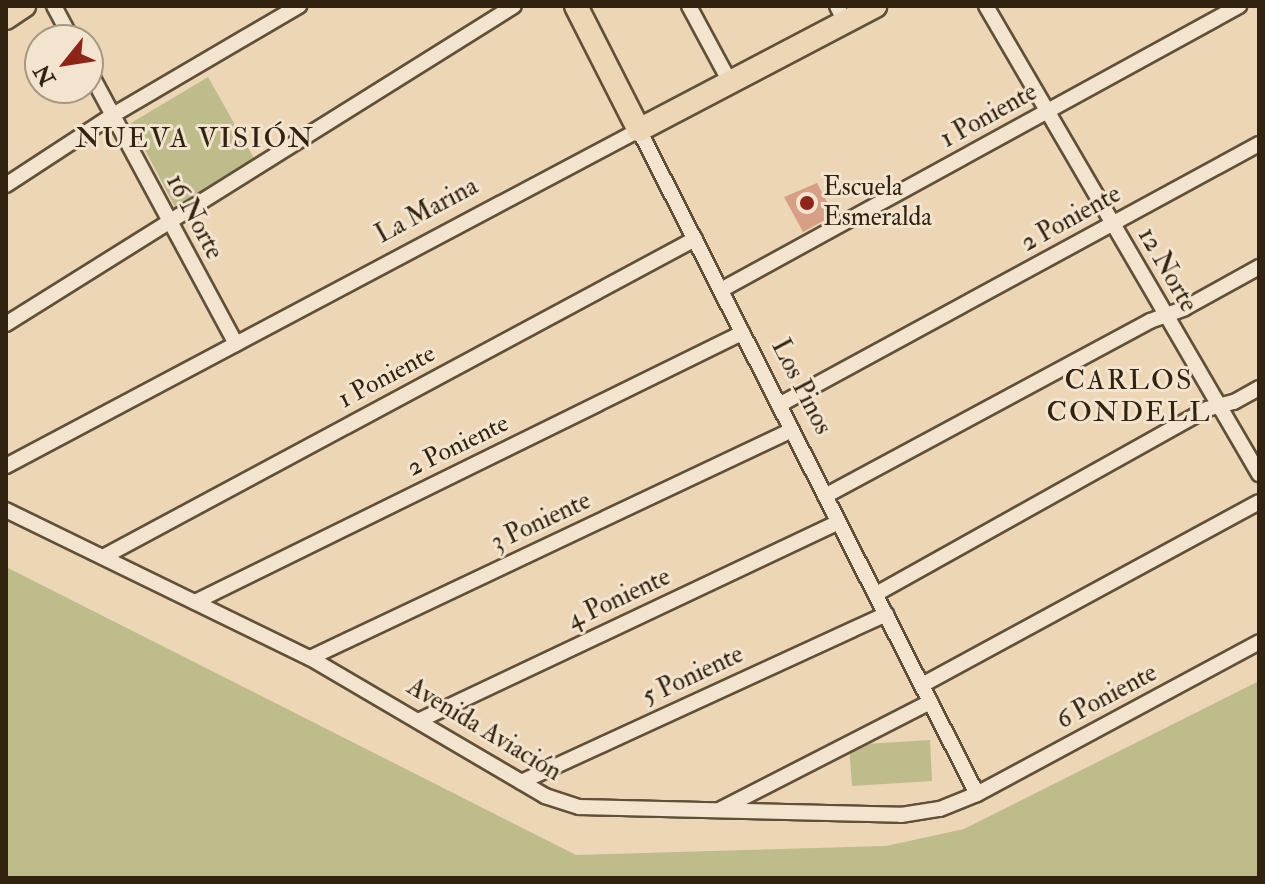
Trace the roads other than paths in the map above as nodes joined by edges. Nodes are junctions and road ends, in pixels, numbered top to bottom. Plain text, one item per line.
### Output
1 (24, 6) edge
2 (54, 6) edge
3 (299, 6) edge
4 (514, 6) edge
5 (576, 6) edge
6 (689, 6) edge
7 (875, 6) edge
8 (986, 6) edge
9 (1239, 6) edge
10 (841, 14) edge
11 (6, 18) edge
12 (64, 24) edge
13 (730, 82) junction
14 (104, 98) edge
15 (1047, 111) junction
16 (113, 115) junction
17 (639, 130) junction
18 (1259, 144) edge
19 (6, 185) edge
20 (169, 222) junction
21 (1113, 224) junction
22 (695, 239) junction
23 (1259, 267) edge
24 (721, 290) junction
25 (1166, 315) junction
26 (6, 324) edge
27 (742, 333) junction
28 (236, 344) junction
29 (1259, 388) edge
30 (779, 405) junction
31 (1219, 406) junction
32 (792, 430) junction
33 (6, 466) edge
34 (1259, 474) edge
35 (825, 496) junction
36 (1259, 502) edge
37 (6, 510) edge
38 (839, 522) junction
39 (103, 557) junction
40 (876, 594) junction
41 (195, 602) junction
42 (886, 614) junction
43 (1259, 642) edge
44 (310, 658) junction
45 (922, 685) junction
46 (930, 702) junction
47 (420, 720) junction
48 (521, 782) junction
49 (977, 794) junction
50 (716, 811) junction

1 - 11 main road
2 - 12 street
3 - 16 street
4 - 20 street
5 - 17 main road, Los Pinos
6 - 13 street
7 - 10 main road, La Marina
8 - 15 street, 12 Norte
9 - 15 street, 1 Poniente
10 - 13 main road, La Marina
13 - 17 main road, La Marina
14 - 16 street, 16 Norte
15 - 21 street, 12 Norte
15 - 24 street, 1 Poniente
16 - 19 street
16 - 20 street, 16 Norte
17 - 22 street, Los Pinos
17 - 28 street, La Marina
18 - 21 street, 2 Poniente
20 - 26 street
20 - 28 street, 16 Norte
21 - 25 street, 12 Norte
21 - 30 street, 2 Poniente
22 - 24 street, Los Pinos
22 - 39 street, 1 Poniente
23 - 25 street
24 - 27 street, Los Pinos
25 - 31 street, 12 Norte
25 - 35 street
27 - 30 street, Los Pinos
27 - 41 street, 2 Poniente
28 - 33 street, La Marina
29 - 31 street
30 - 32 street, Los Pinos
31 - 34 street, 12 Norte
31 - 40 street
32 - 35 street, Los Pinos
32 - 44 street, 3 Poniente
35 - 38 street, Los Pinos
36 - 45 street
37 - 39 street, Avenida Aviación
38 - 40 street, Los Pinos
38 - 47 street, 4 Poniente
39 - 41 street, Avenida Aviación
40 - 42 street, Los Pinos
41 - 44 street, Avenida Aviación
42 - 45 street, Los Pinos
42 - 48 street, 5 Poniente
43 - 49 street, 6 Poniente
44 - 47 street, Avenida Aviación
45 - 46 street, Los Pinos
46 - 49 street, Los Pinos
46 - 50 street
47 - 48 street, Avenida Aviación
48 - 50 street, Avenida Aviación
49 - 50 street, Avenida Aviación

